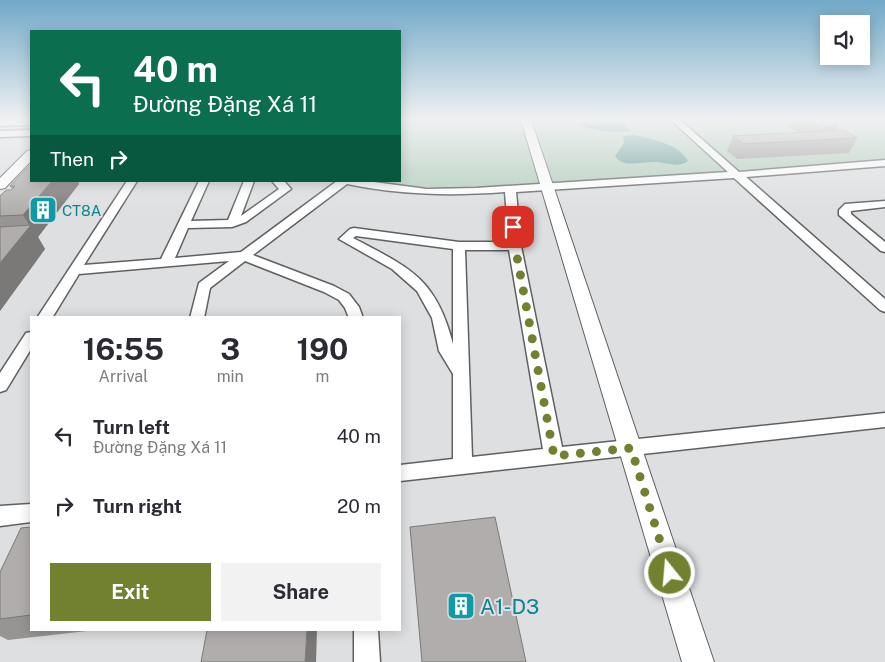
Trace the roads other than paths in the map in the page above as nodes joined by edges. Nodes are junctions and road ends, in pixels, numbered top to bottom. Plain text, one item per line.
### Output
1 (536, 151) edge
2 (710, 151) edge
3 (30, 155) edge
4 (885, 163) edge
5 (737, 175) junction
6 (131, 182) edge
7 (204, 182) edge
8 (249, 182) edge
9 (278, 182) edge
10 (345, 182) edge
11 (352, 182) edge
12 (0, 185) edge
13 (547, 187) junction
14 (510, 189) junction
15 (885, 204) edge
16 (232, 223) junction
17 (183, 226) junction
18 (459, 246) junction
19 (515, 246) junction
20 (885, 248) edge
21 (244, 256) junction
22 (166, 262) junction
23 (75, 270) junction
24 (878, 294) edge
25 (885, 307) edge
26 (45, 316) edge
27 (196, 316) edge
28 (355, 316) edge
29 (30, 339) edge
30 (460, 372) junction
31 (0, 386) edge
32 (885, 420) edge
33 (631, 448) junction
34 (554, 456) junction
35 (463, 466) junction
36 (401, 472) edge
37 (30, 513) edge
38 (0, 516) edge
39 (366, 631) edge
40 (368, 662) edge
41 (698, 662) edge

1 - 13 street
2 - 5 street
3 - 12 street
4 - 5 street
5 - 13 street
5 - 24 street
6 - 23 street
7 - 17 street
8 - 16 street
9 - 16 street
10 - 21 street
11 - 14 street
13 - 14 street
13 - 33 street
14 - 19 street
15 - 20 street
16 - 17 street
17 - 22 street
18 - 19 street
18 - 30 street
18 - 30 street
19 - 34 street
21 - 22 street
21 - 27 street
21 - 28 street
22 - 23 street
23 - 26 street
24 - 25 street
29 - 31 street
30 - 35 street
32 - 33 street
33 - 34 street
33 - 41 street
34 - 35 street
35 - 36 street
37 - 38 street
39 - 40 street

